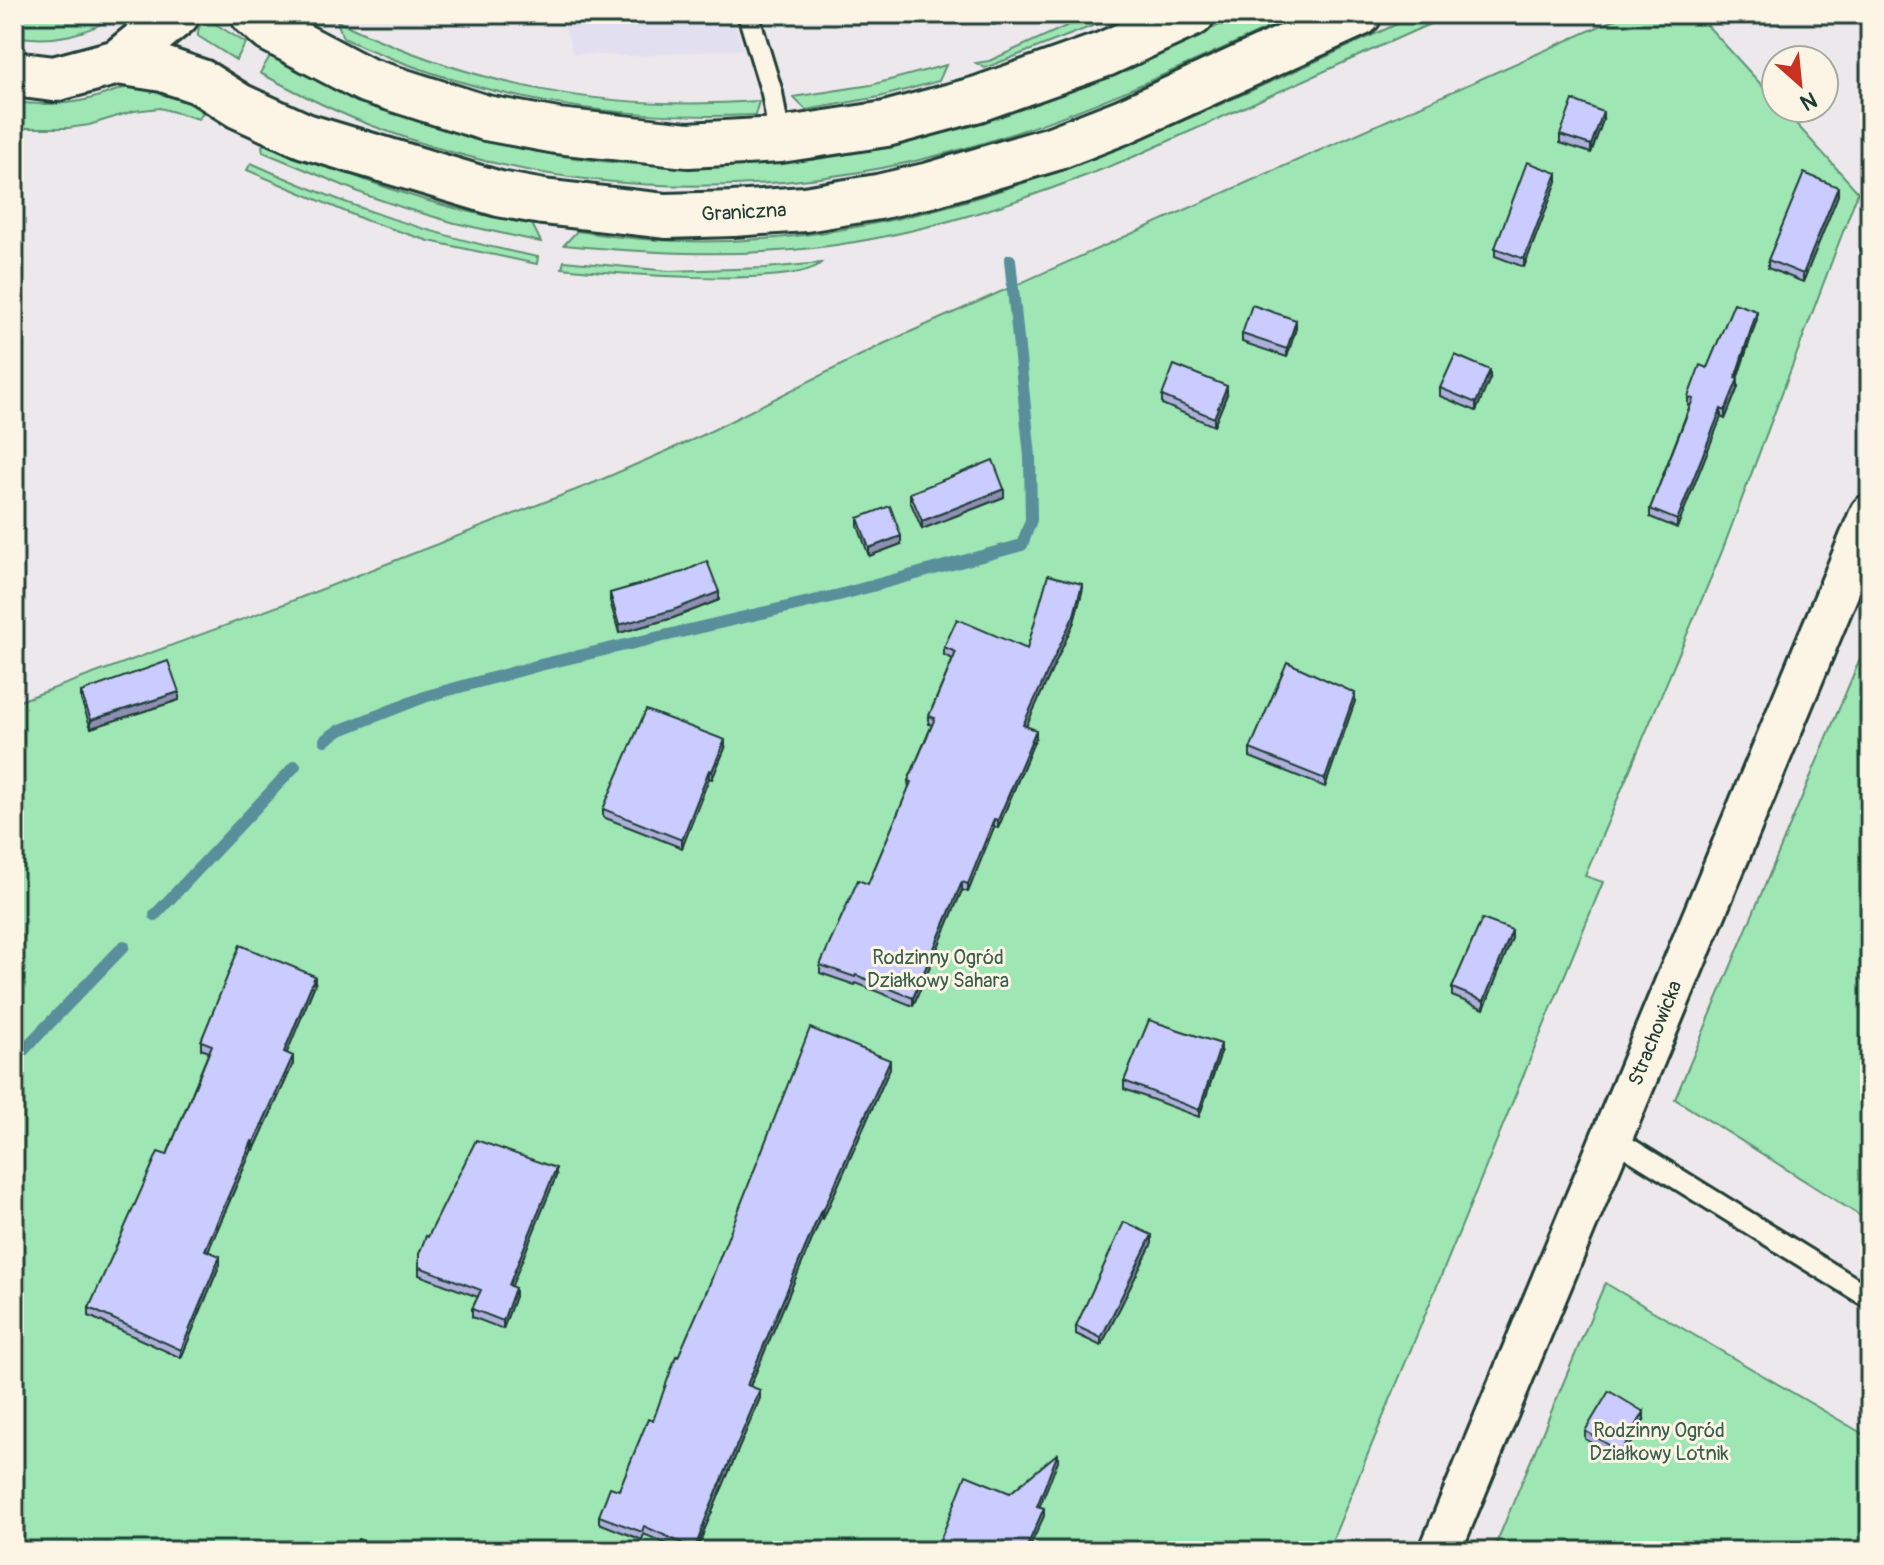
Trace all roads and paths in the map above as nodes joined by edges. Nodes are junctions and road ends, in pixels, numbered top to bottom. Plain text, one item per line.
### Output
1 (177, 14) edge
2 (253, 14) edge
3 (748, 14) edge
4 (1192, 14) edge
5 (1359, 14) edge
6 (118, 62) junction
7 (14, 74) edge
8 (780, 140) junction
9 (1870, 515) edge
10 (1612, 1138) junction
11 (1870, 1298) edge
12 (1440, 1551) edge

1 - 6 main road
2 - 8 main road
3 - 8 lane
4 - 8 main road
5 - 6 main road, Graniczna
6 - 7 main road
9 - 10 street, Strachowicka
10 - 11 lane
10 - 12 street, Strachowicka

